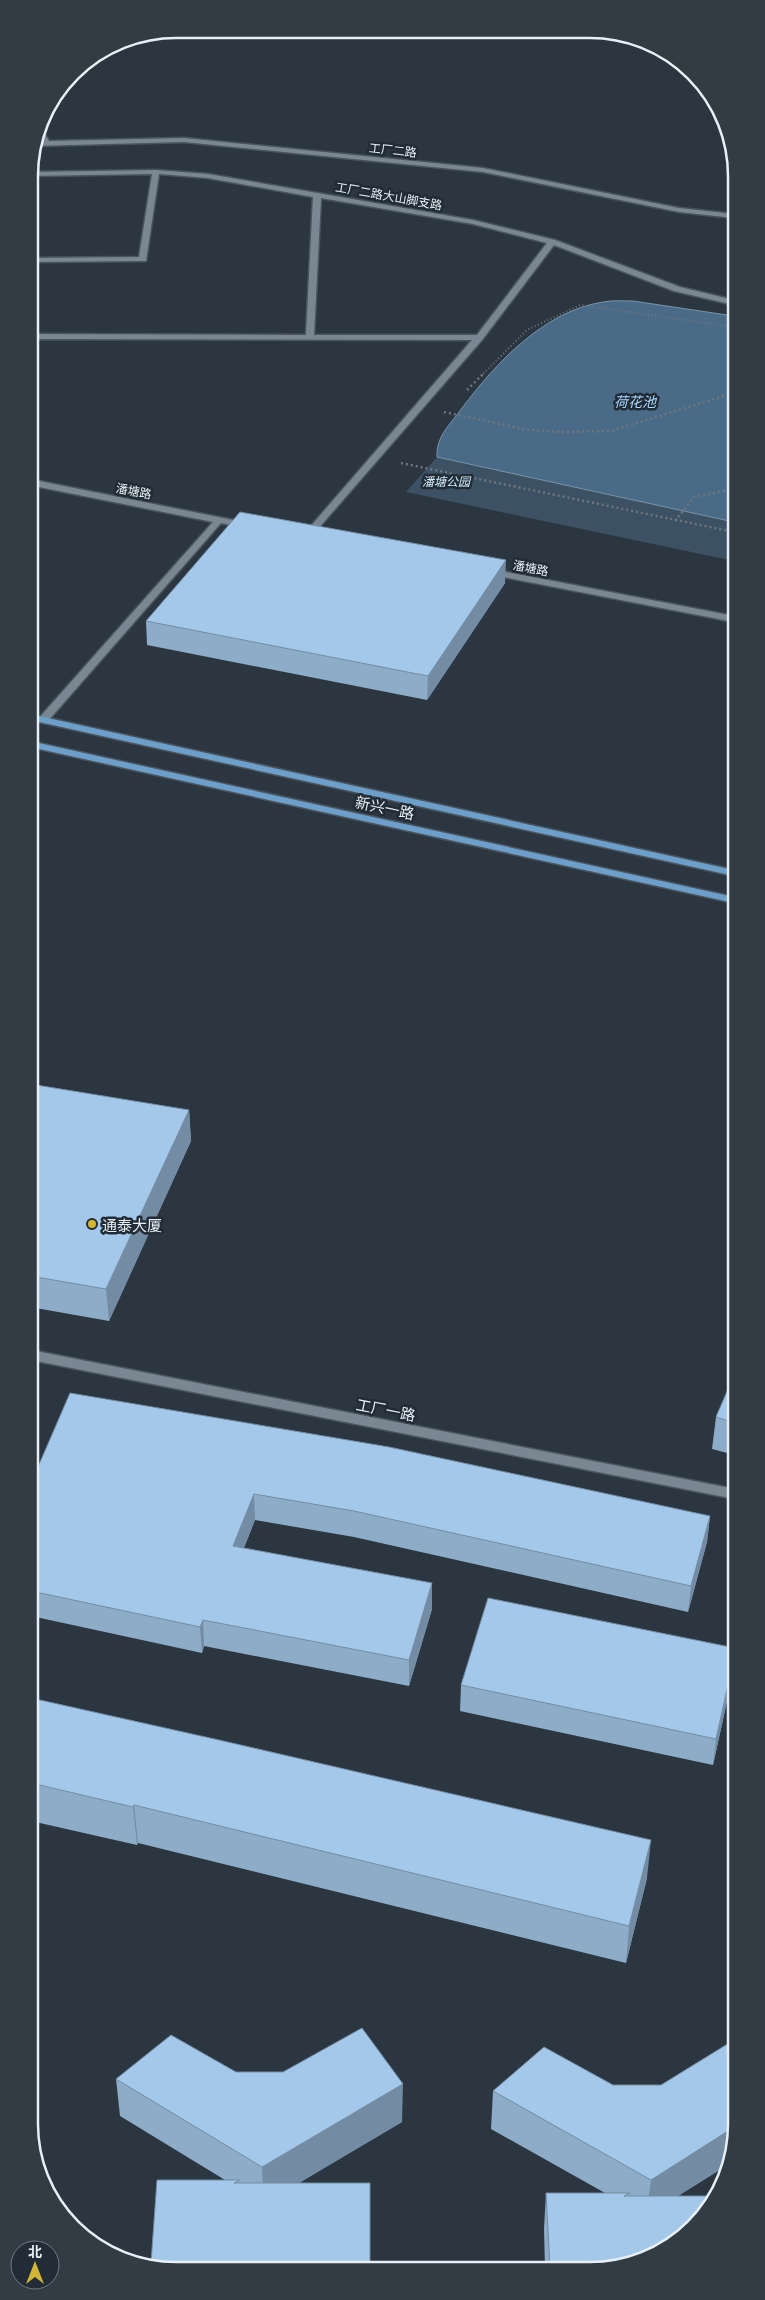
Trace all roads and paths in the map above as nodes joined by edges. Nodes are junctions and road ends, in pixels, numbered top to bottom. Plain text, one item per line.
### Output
1 (43, 136) edge
2 (41, 144) edge
3 (47, 144) junction
4 (156, 172) junction
5 (38, 174) edge
6 (317, 194) junction
7 (728, 215) edge
8 (552, 242) junction
9 (38, 260) edge
10 (728, 302) edge
11 (728, 326) edge
12 (38, 336) edge
13 (310, 337) junction
14 (478, 338) junction
15 (465, 392) dead end
16 (728, 395) edge
17 (452, 406) dead end
18 (445, 412) dead end
19 (451, 414) dead end
20 (373, 461) junction
21 (38, 484) edge
22 (728, 490) edge
23 (219, 520) junction
24 (674, 520) junction
25 (261, 528) edge
26 (728, 531) edge
27 (307, 537) edge
28 (482, 570) edge
29 (728, 618) edge
30 (38, 719) edge
31 (43, 720) junction
32 (38, 746) edge
33 (728, 872) edge
34 (728, 899) edge
35 (38, 1357) edge
36 (727, 1492) edge

1 - 3 street
2 - 3 street, 工厂二路
3 - 7 street, 工厂二路
4 - 5 street, 工厂二路大山脚支路
4 - 6 street, 工厂二路大山脚支路
4 - 9 street
6 - 8 street, 工厂二路大山脚支路
6 - 13 street
8 - 10 street, 工厂二路大山脚支路
8 - 14 street
11 - 15 path
12 - 13 street
13 - 14 street
14 - 20 street
16 - 19 path
17 - 18 path
20 - 24 path
20 - 27 street
21 - 23 street, 潘塘路
22 - 24 path
23 - 25 street, 潘塘路
23 - 31 street
24 - 26 path
28 - 29 street, 潘塘路
30 - 31 main road, 新兴一路
31 - 33 main road, 新兴一路
32 - 34 main road, 新兴一路
35 - 36 street, 工厂一路

